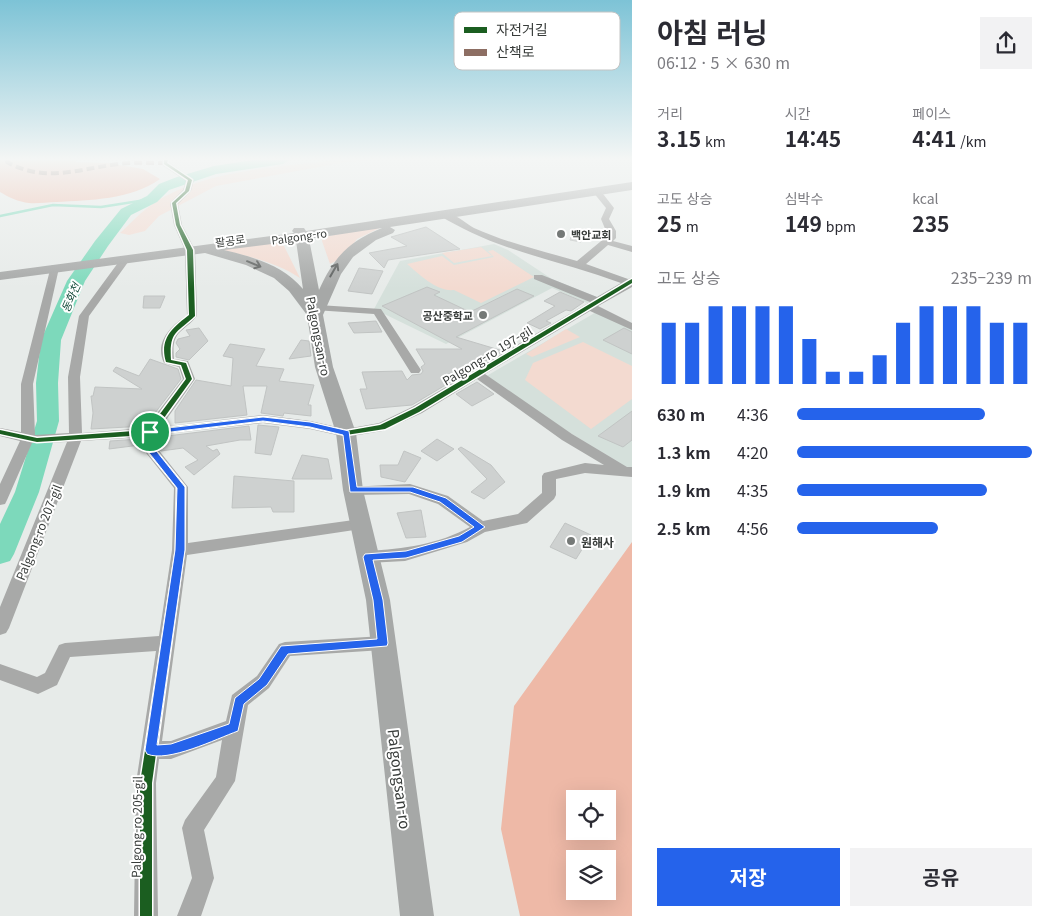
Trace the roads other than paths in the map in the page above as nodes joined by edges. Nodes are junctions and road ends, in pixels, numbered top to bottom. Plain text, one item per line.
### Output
1 (174, 203) edge
2 (490, 203) edge
3 (522, 203) edge
4 (606, 203) edge
5 (443, 214) junction
6 (300, 233) junction
7 (606, 242) junction
8 (189, 248) junction
9 (632, 250) edge
10 (126, 258) junction
11 (580, 265) junction
12 (60, 267) junction
13 (0, 276) edge
14 (538, 277) dead end
15 (630, 283) edge
16 (595, 305) junction
17 (316, 311) junction
18 (632, 327) edge
19 (415, 370) dead end
20 (478, 374) junction
21 (0, 432) edge
22 (150, 432) junction
23 (346, 433) junction
24 (73, 437) junction
25 (32, 439) junction
26 (629, 472) edge
27 (353, 490) junction
28 (0, 500) edge
29 (360, 524) junction
30 (481, 527) junction
31 (180, 550) junction
32 (368, 557) junction
33 (0, 628) edge
34 (166, 643) junction
35 (383, 643) junction
36 (0, 672) edge
37 (234, 727) junction
38 (151, 750) junction
39 (146, 916) edge
40 (189, 916) edge
41 (417, 916) edge

1 - 8 street
2 - 6 main road, 팔공로
3 - 5 main road, Palgong-ro
4 - 7 street
5 - 6 main road, Palgong-ro
5 - 11 street
17 -> 5 main road
6 - 8 main road, 팔공로
6 - 17 main road, Palgongsan-ro
7 - 9 street
7 - 11 street
8 - 10 main road
8 -> 17 main road
8 - 22 street
10 - 12 main road
10 - 24 street, Palgong-ro 207-gil
11 - 15 street
12 - 13 main road
12 - 25 street
14 - 16 street
15 - 16 street, Palgong-ro 197-gil
16 - 18 street
16 - 20 street, Palgong-ro 197-gil
17 - 19 street
17 - 23 main road, Palgongsan-ro
20 - 23 street, Palgong-ro 197-gil
20 - 26 street, Palgong-ro 197-gil
21 - 25 street
22 - 23 street
22 - 24 street
22 - 31 street, Palgong-ro 205-gil
23 - 27 main road, Palgongsan-ro
24 - 25 street
24 - 33 street, Palgong-ro 207-gil
25 - 28 street
26 - 30 street
27 - 29 main road, Palgongsan-ro
27 - 30 street
29 - 31 street
29 - 32 main road, Palgongsan-ro
30 - 32 street
31 - 34 street, Palgong-ro 205-gil
32 - 35 main road, Palgongsan-ro
34 - 36 street
34 - 38 street, Palgong-ro 205-gil
35 - 37 street
35 - 41 main road, Palgongsan-ro
37 - 38 street
37 - 40 street
38 - 39 street, Palgong-ro 205-gil

